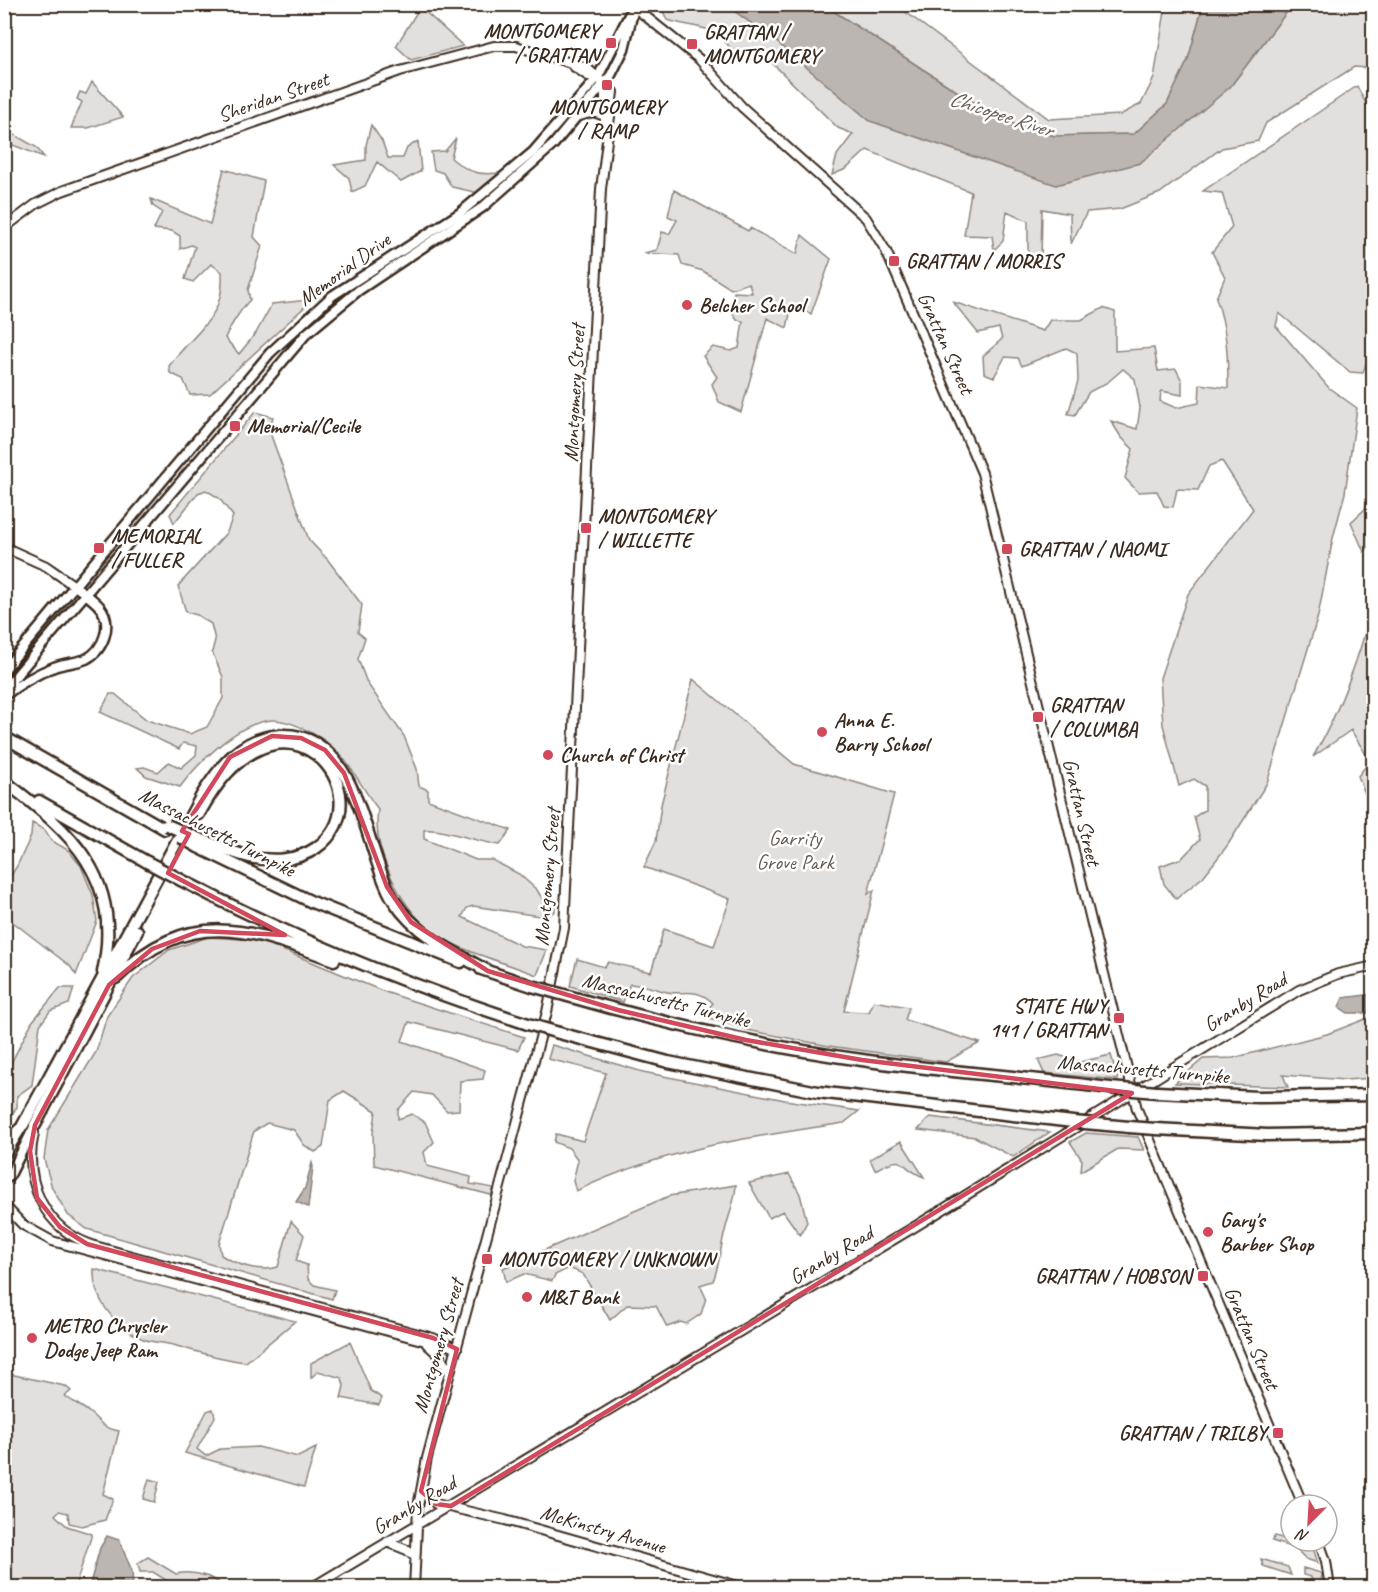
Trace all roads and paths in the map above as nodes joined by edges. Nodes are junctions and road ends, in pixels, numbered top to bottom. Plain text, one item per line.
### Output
1 (634, 6) edge
2 (602, 80) junction
3 (580, 116) junction
4 (605, 116) junction
5 (604, 153) junction
6 (4, 228) edge
7 (4, 547) edge
8 (76, 586) junction
9 (86, 594) junction
10 (4, 670) edge
11 (4, 690) edge
12 (4, 695) edge
13 (4, 737) edge
14 (4, 781) edge
15 (200, 843) junction
16 (1374, 966) edge
17 (488, 971) junction
18 (105, 984) junction
19 (408, 984) junction
20 (1132, 1093) junction
21 (1374, 1095) edge
22 (23, 1125) junction
23 (35, 1125) junction
24 (1374, 1133) edge
25 (4, 1142) edge
26 (4, 1157) edge
27 (4, 1181) edge
28 (4, 1205) edge
29 (426, 1342) junction
30 (457, 1348) junction
31 (450, 1373) junction
32 (421, 1491) junction
33 (1298, 1493) edge
34 (451, 1506) junction
35 (417, 1525) junction
36 (387, 1542) junction
37 (1323, 1553) edge
38 (415, 1557) junction
39 (311, 1587) edge
40 (414, 1587) edge
41 (745, 1587) edge
42 (1330, 1587) edge

1 - 2 main road, Memorial Drive
1 - 20 main road, Grattan Street
2 - 3 main road, Memorial Drive
2 - 4 main road, Montgomery Street
2 - 5 main road, Montgomery Street
2 - 6 main road, Sheridan Street
2 - 8 main road, Memorial Drive
3 - 4 main road
3 - 9 main road, Memorial Drive
4 - 5 main road, Montgomery Street
5 - 30 main road, Montgomery Street
7 - 8 main road
8 - 9 main road
8 - 10 main road, Memorial Drive
9 - 11 main road, Memorial Drive
9 - 12 main road
13 - 15 highway, Massachusetts Turnpike, bridge
14 - 18 highway
14 - 19 highway, bridge
15 - 17 highway, Massachusetts Turnpike
15 - 18 highway
16 - 20 main road, Granby Road
17 - 18 highway
17 - 21 highway, Massachusetts Turnpike, bridge
18 - 19 highway
18 - 22 highway
18 - 23 highway
19 - 24 highway, bridge
20 - 33 main road, Grattan Street
20 - 34 main road, Granby Road
22 - 25 main road
22 - 26 main road
23 - 27 main road
23 - 30 main road
28 - 29 main road
29 - 30 main road
29 - 31 main road
30 - 31 main road, Montgomery Street
31 - 32 main road, Montgomery Street
32 - 34 main road, McKinstry Avenue
32 - 35 main road, Montgomery Street
34 - 35 main road, Granby Road
34 - 41 main road, McKinstry Avenue
35 - 36 main road, Granby Road
35 - 38 main road, Montgomery Street
36 - 38 main road
36 - 39 main road, Granby Road
37 - 42 main road
38 - 40 main road, Montgomery Street

